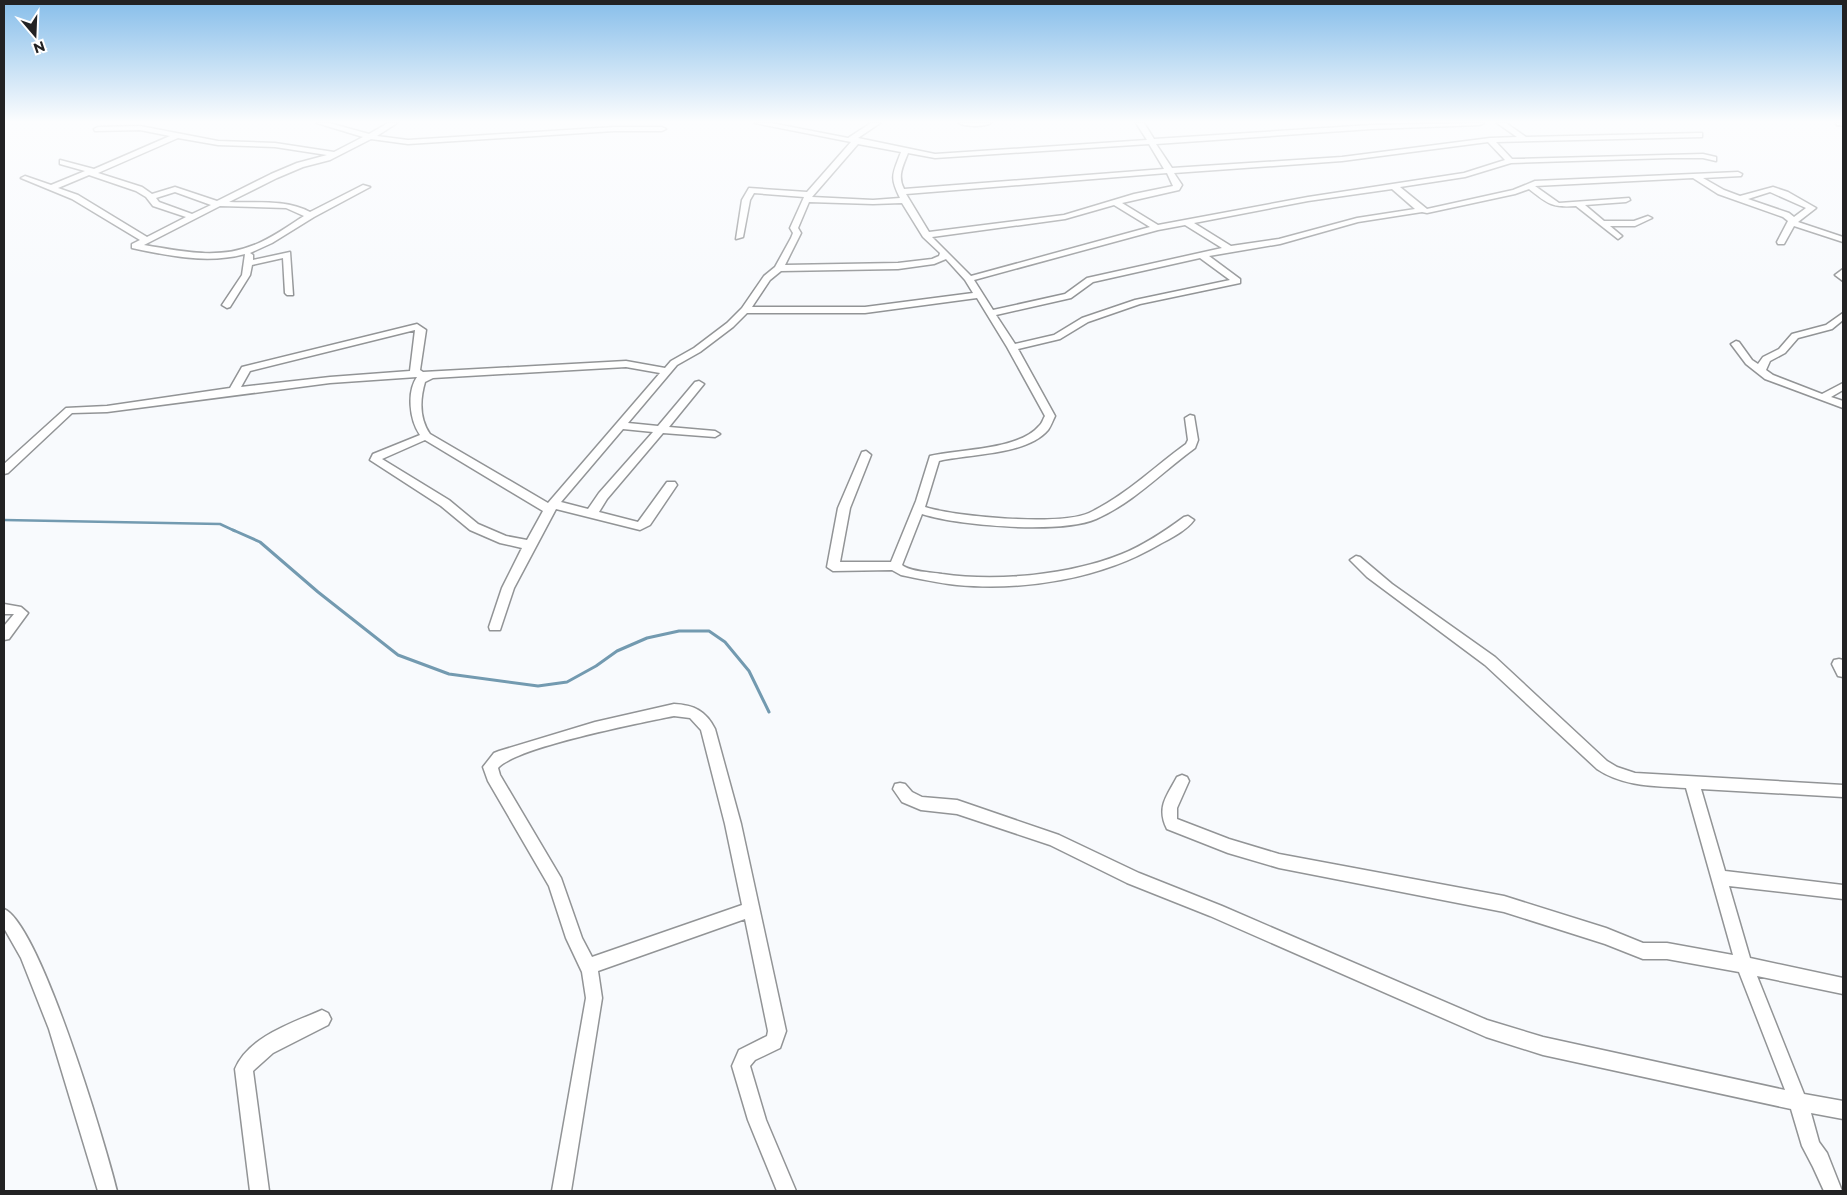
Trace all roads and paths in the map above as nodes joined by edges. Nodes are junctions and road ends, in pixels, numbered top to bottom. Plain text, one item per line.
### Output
1 (28, 179) edge
2 (73, 179) edge
3 (107, 179) edge
4 (269, 179) edge
5 (823, 179) edge
6 (897, 179) edge
7 (1081, 179) edge
8 (1175, 179) edge
9 (1443, 179) edge
10 (1571, 179) edge
11 (1628, 179) edge
12 (1699, 179) edge
13 (1574, 181) junction
14 (1392, 185) junction
15 (1530, 186) junction
16 (366, 187) dead end
17 (50, 188) junction
18 (242, 192) junction
19 (903, 196) junction
20 (151, 197) junction
21 (808, 197) junction
22 (1739, 199) junction
23 (1626, 200) dead end
24 (1116, 203) junction
25 (218, 204) junction
26 (252, 205) junction
27 (1579, 205) junction
28 (1422, 210) junction
29 (193, 216) junction
30 (310, 216) junction
31 (1648, 218) dead end
32 (1793, 221) junction
33 (1187, 222) junction
34 (1602, 223) junction
35 (1157, 228) junction
36 (926, 234) junction
37 (1618, 236) dead end
38 (739, 237) dead end
39 (147, 240) junction
40 (1843, 240) edge
41 (1781, 242) dead end
42 (1230, 249) junction
43 (248, 250) junction
44 (944, 253) junction
45 (1201, 254) junction
46 (249, 263) junction
47 (779, 268) junction
48 (1843, 272) edge
49 (1843, 278) edge
50 (969, 279) junction
51 (290, 294) dead end
52 (980, 295) junction
53 (227, 305) dead end
54 (745, 310) junction
55 (991, 313) junction
56 (1843, 316) edge
57 (1736, 344) dead end
58 (1012, 347) junction
59 (1760, 370) junction
60 (667, 371) junction
61 (417, 374) junction
62 (429, 376) junction
63 (699, 384) dead end
64 (1843, 386) edge
65 (234, 391) junction
66 (1824, 397) junction
67 (1843, 405) edge
68 (1190, 418) dead end
69 (622, 426) junction
70 (659, 429) junction
71 (715, 434) dead end
72 (426, 436) junction
73 (866, 455) dead end
74 (4, 470) edge
75 (671, 485) dead end
76 (552, 507) junction
77 (919, 509) junction
78 (592, 513) junction
79 (1188, 520) dead end
80 (530, 545) junction
81 (1356, 560) dead end
82 (895, 566) junction
83 (4, 609) edge
84 (495, 627) dead end
85 (4, 635) edge
86 (1182, 781) dead end
87 (1692, 783) junction
88 (900, 789) dead end
89 (1843, 792) edge
90 (1720, 878) junction
91 (1843, 892) edge
92 (752, 909) junction
93 (4, 917) edge
94 (1744, 965) junction
95 (590, 966) junction
96 (1843, 986) edge
97 (322, 1018) dead end
98 (1798, 1101) junction
99 (1843, 1110) edge
100 (108, 1191) edge
101 (259, 1191) edge
102 (561, 1191) edge
103 (786, 1191) edge
104 (1833, 1191) edge

1 - 17 street
2 - 17 street
3 - 20 street
4 - 18 street
5 - 21 street
6 - 19 street
7 - 19 street
8 - 24 street
9 - 14 street
10 - 13 street
11 - 13 street
12 - 22 street
13 - 15 street
14 - 28 street
14 - 33 street
15 - 27 street
15 - 28 street
16 - 30 street
17 - 39 street
18 - 25 street
18 - 26 street
19 - 21 street
19 - 36 street
20 - 25 street
20 - 29 street
21 - 38 street
21 - 47 street
22 - 32 street
22 - 32 street
23 - 27 street
24 - 35 street
24 - 36 street
25 - 26 street
25 - 29 street
26 - 30 street
27 - 34 street
28 - 42 street
29 - 39 street
30 - 43 street
31 - 34 street
32 - 40 street
32 - 41 street
33 - 35 street
33 - 42 street
34 - 37 street
35 - 50 street
36 - 44 street
39 - 43 street
42 - 45 street
43 - 46 street
44 - 47 street
44 - 50 street
45 - 55 street
45 - 58 street
46 - 51 street
46 - 53 street
47 - 54 street
48 - 49 street
50 - 52 street
52 - 54 street
52 - 55 street
54 - 60 street
55 - 58 street
56 - 59 street
57 - 59 street
58 - 77 street
59 - 66 street
60 - 62 street
60 - 69 street
61 - 62 street
61 - 65 street
61 - 65 street
62 - 72 street
63 - 70 street
64 - 66 street
65 - 74 street
66 - 67 street
68 - 77 street
69 - 70 street
69 - 76 street
70 - 71 street
70 - 78 street
72 - 76 street
72 - 80 street
73 - 82 street
75 - 78 street
76 - 78 street
76 - 80 street
77 - 82 street
79 - 82 street
80 - 84 street
81 - 87 street
83 - 85 street
86 - 94 street
87 - 89 street
87 - 90 street
88 - 98 street
90 - 91 street
90 - 94 street
92 - 95 street
92 - 95 street
92 - 103 street
93 - 100 street
94 - 96 street
94 - 98 street
95 - 102 street
97 - 101 street
98 - 99 street
98 - 104 street

